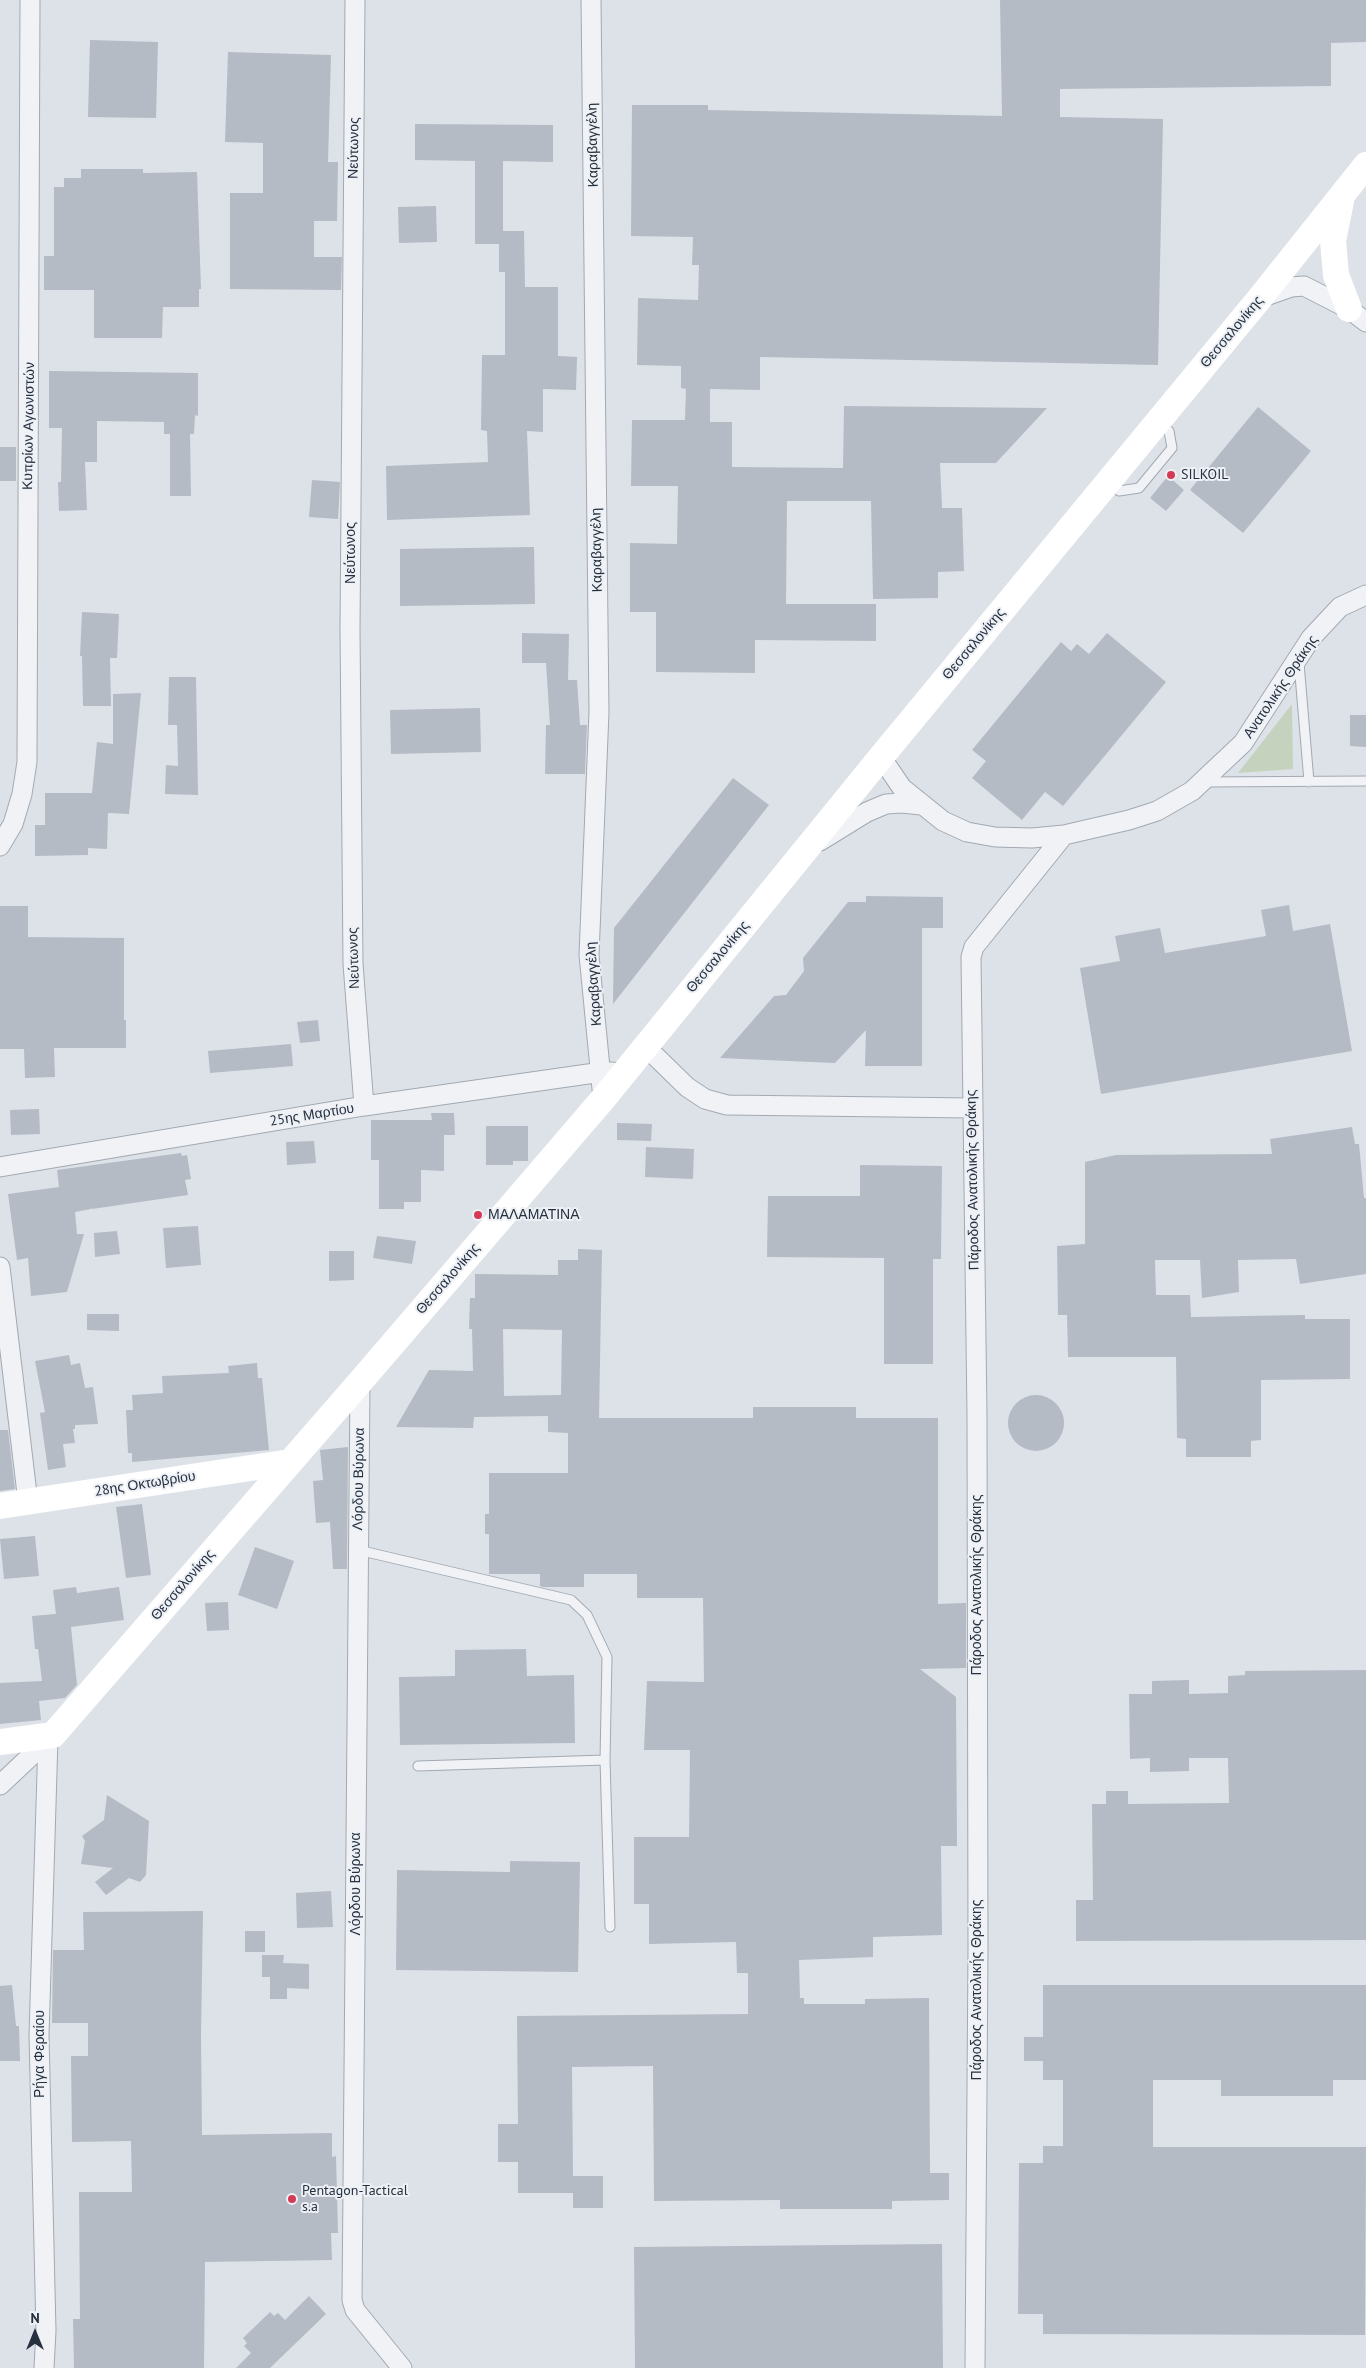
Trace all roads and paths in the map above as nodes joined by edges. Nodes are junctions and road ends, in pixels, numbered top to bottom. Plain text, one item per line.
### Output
1 (30, 0) edge
2 (355, 0) edge
3 (591, 0) edge
4 (1366, 166) edge
5 (1342, 196) junction
6 (1260, 298) junction
7 (1358, 315) edge
8 (1169, 431) dead end
9 (1119, 491) dead end
10 (1366, 586) edge
11 (1366, 595) edge
12 (1340, 607) junction
13 (1299, 659) junction
14 (881, 757) junction
15 (1366, 781) edge
16 (1202, 782) junction
17 (1309, 782) junction
18 (921, 805) junction
19 (1064, 835) junction
20 (0, 846) edge
21 (809, 848) junction
22 (645, 1046) junction
23 (613, 1072) junction
24 (364, 1106) junction
25 (972, 1108) junction
26 (0, 1167) edge
27 (0, 1267) edge
28 (360, 1382) junction
29 (290, 1462) junction
30 (28, 1502) junction
31 (0, 1506) edge
32 (358, 1550) junction
33 (51, 1737) junction
34 (0, 1742) edge
35 (605, 1760) junction
36 (418, 1766) dead end
37 (0, 1785) edge
38 (610, 1927) dead end
39 (44, 2368) edge
40 (402, 2368) edge
41 (975, 2368) edge

1 - 20 street, Κυπρίων Αγωνιστών
2 - 24 street, Νεύτωνος
3 - 23 street, Καραβαγγέλη
4 - 5 main road, Θεσσαλονίκης
5 - 6 main road, Θεσσαλονίκης
5 - 7 main road
6 - 7 street
6 - 14 main road, Θεσσαλονίκης
8 - 9 lane
10 - 12 street
11 - 12 street, Ανατολικής Θράκης
12 - 13 street, Ανατολικής Θράκης
13 - 16 street, Ανατολικής Θράκης
13 - 17 lane
14 - 18 street, Ανατολικής Θράκης
14 - 21 main road, Θεσσαλονίκης
15 - 17 lane
16 - 17 lane
16 - 19 street, Ανατολικής Θράκης
18 - 19 street, Ανατολικής Θράκης
18 - 21 street
19 - 25 street, Πάροδος Ανατολικής Θράκης
21 - 22 main road, Θεσσαλονίκης
22 - 23 main road, Θεσσαλονίκης
22 - 25 street
23 - 24 street, 25ης Μαρτίου
23 - 28 main road, Θεσσαλονίκης
24 - 26 street, 25ης Μαρτίου
25 - 41 street, Πάροδος Ανατολικής Θράκης
27 - 30 street
28 - 29 main road, Θεσσαλονίκης
28 - 32 street, Λόρδου Βύρωνα
29 - 30 main road, 28ης Οκτωβρίου
29 - 33 main road, Θεσσαλονίκης
30 - 31 main road, 28ης Οκτωβρίου
32 - 35 lane
32 - 40 street, Λόρδου Βύρωνα
33 - 34 main road
33 - 37 street
33 - 39 street, Ρήγα Φεραίου
35 - 36 lane
35 - 38 lane

